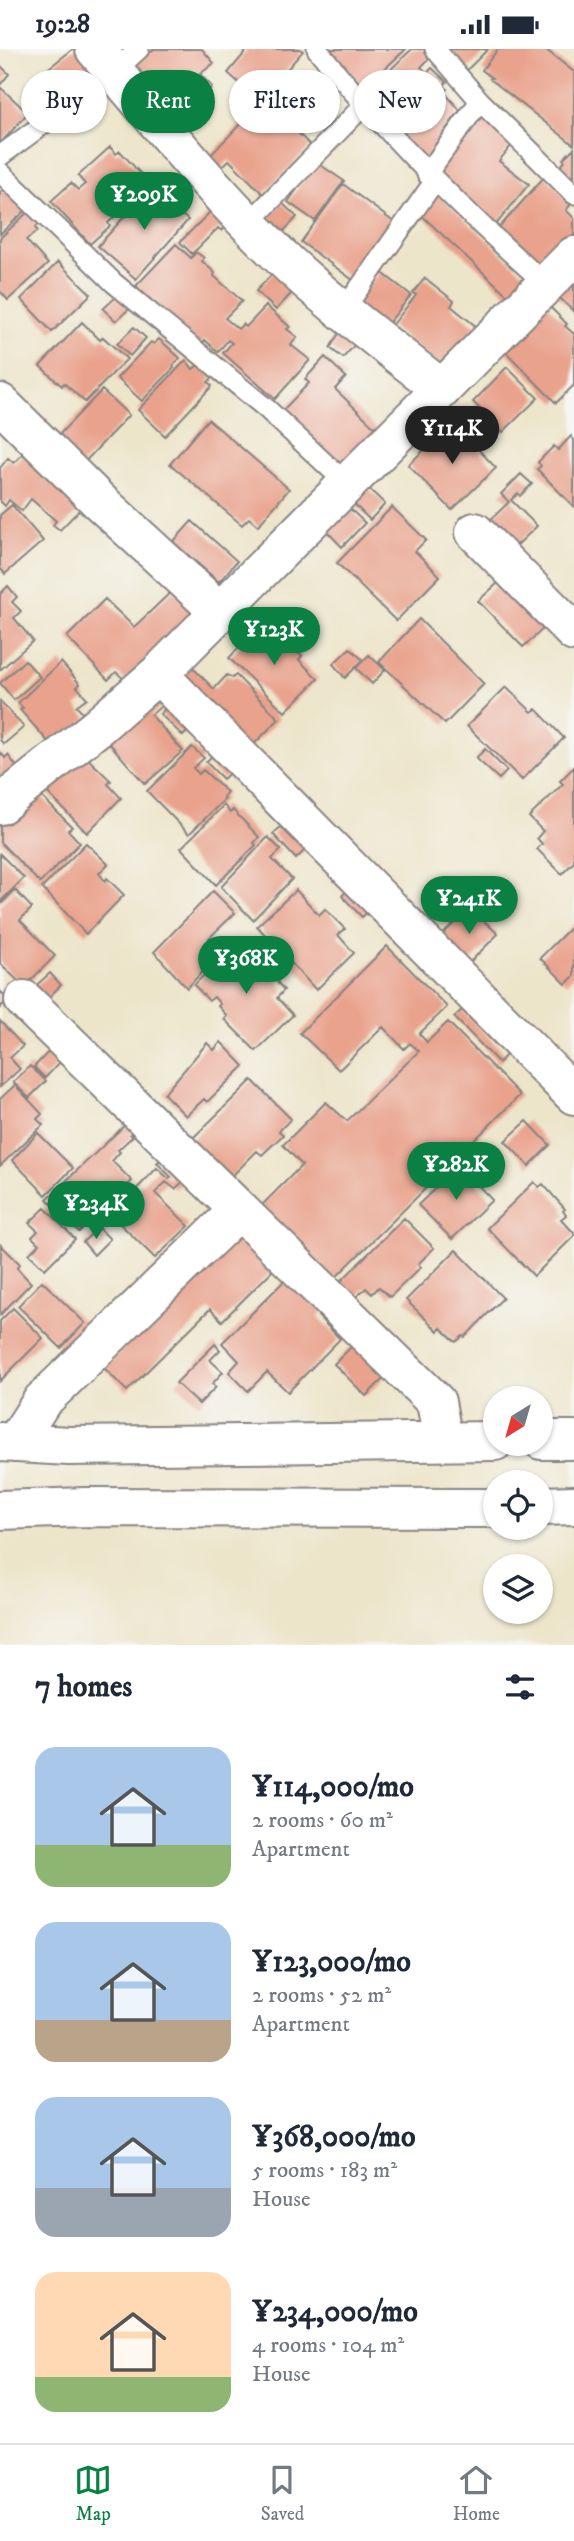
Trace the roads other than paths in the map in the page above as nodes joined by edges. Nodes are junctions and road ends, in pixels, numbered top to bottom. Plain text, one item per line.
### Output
1 (317, 49) edge
2 (435, 49) edge
3 (116, 56) edge
4 (354, 95) edge
5 (480, 101) junction
6 (354, 115) edge
7 (388, 133) edge
8 (0, 156) edge
9 (0, 173) edge
10 (430, 178) junction
11 (574, 194) edge
12 (249, 223) junction
13 (574, 256) edge
14 (547, 285) junction
15 (343, 311) junction
16 (442, 389) junction
17 (0, 403) edge
18 (347, 484) junction
19 (475, 532) dead end
20 (220, 612) junction
21 (574, 632) edge
22 (158, 674) junction
23 (0, 805) edge
24 (24, 1000) dead end
25 (574, 1095) edge
26 (239, 1209) junction
27 (553, 1440) edge
28 (574, 1440) edge
29 (443, 1441) junction
30 (483, 1441) edge
31 (7, 1443) edge
32 (574, 1505) edge
33 (553, 1506) edge
34 (483, 1508) edge
35 (0, 1510) edge

1 - 4 lane
2 - 5 lane
3 - 8 lane
3 - 12 street
5 - 10 lane
5 - 11 lane
6 - 12 lane
7 - 10 lane
9 - 18 lane
10 - 14 lane
10 - 15 lane
12 - 15 street
13 - 14 street
14 - 16 street
15 - 16 street
16 - 18 street
17 - 20 street
18 - 20 street
19 - 21 street
20 - 22 street
22 - 23 street
22 - 25 street
24 - 26 street
26 - 29 street
26 - 31 street
27 - 28 street
29 - 30 street
29 - 31 street
32 - 33 street
34 - 35 street

